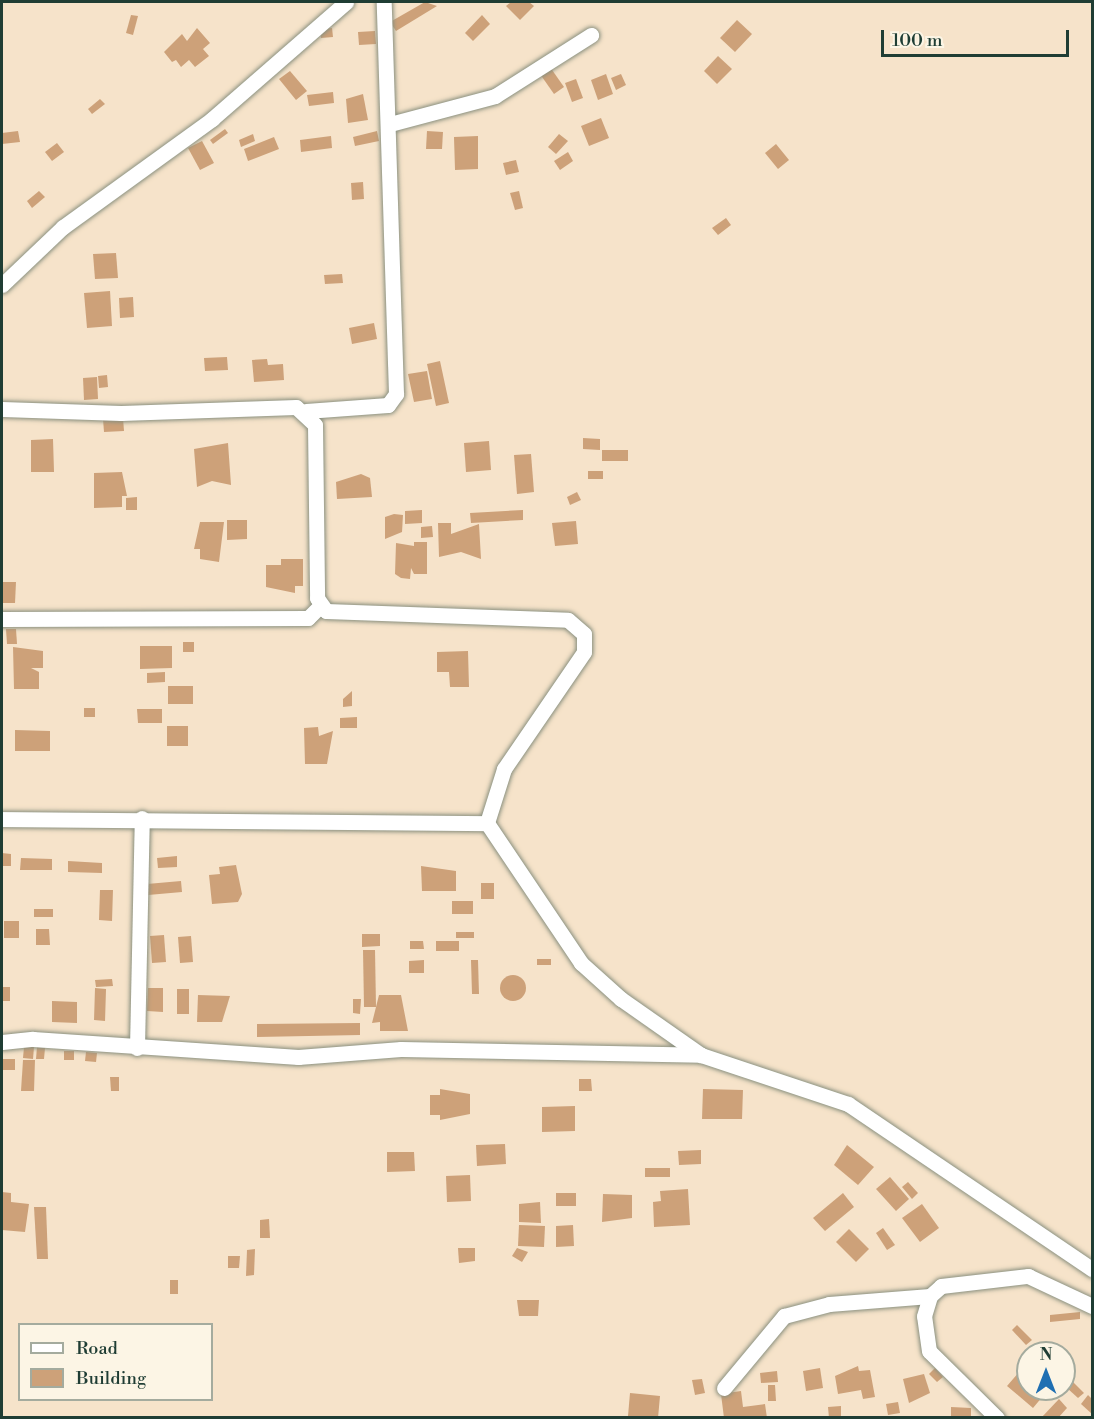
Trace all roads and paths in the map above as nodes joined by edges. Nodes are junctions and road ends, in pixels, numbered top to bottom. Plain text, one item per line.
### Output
1 (346, 2) edge
2 (384, 2) edge
3 (591, 35) dead end
4 (390, 124) junction
5 (2, 285) edge
6 (2, 409) edge
7 (306, 411) junction
8 (320, 606) junction
9 (2, 619) edge
10 (142, 818) junction
11 (2, 819) edge
12 (487, 823) junction
13 (2, 1042) edge
14 (137, 1048) junction
15 (701, 1055) junction
16 (1092, 1269) edge
17 (930, 1296) junction
18 (1092, 1306) edge
19 (724, 1388) dead end
20 (997, 1418) edge

1 - 5 street
2 - 4 street
3 - 4 street
4 - 7 street
6 - 7 street
7 - 8 street
8 - 9 street
8 - 12 street
10 - 11 street
10 - 12 street
10 - 14 street
12 - 15 street
13 - 14 street
14 - 15 street
15 - 16 street
17 - 18 street
17 - 19 street
17 - 20 street

